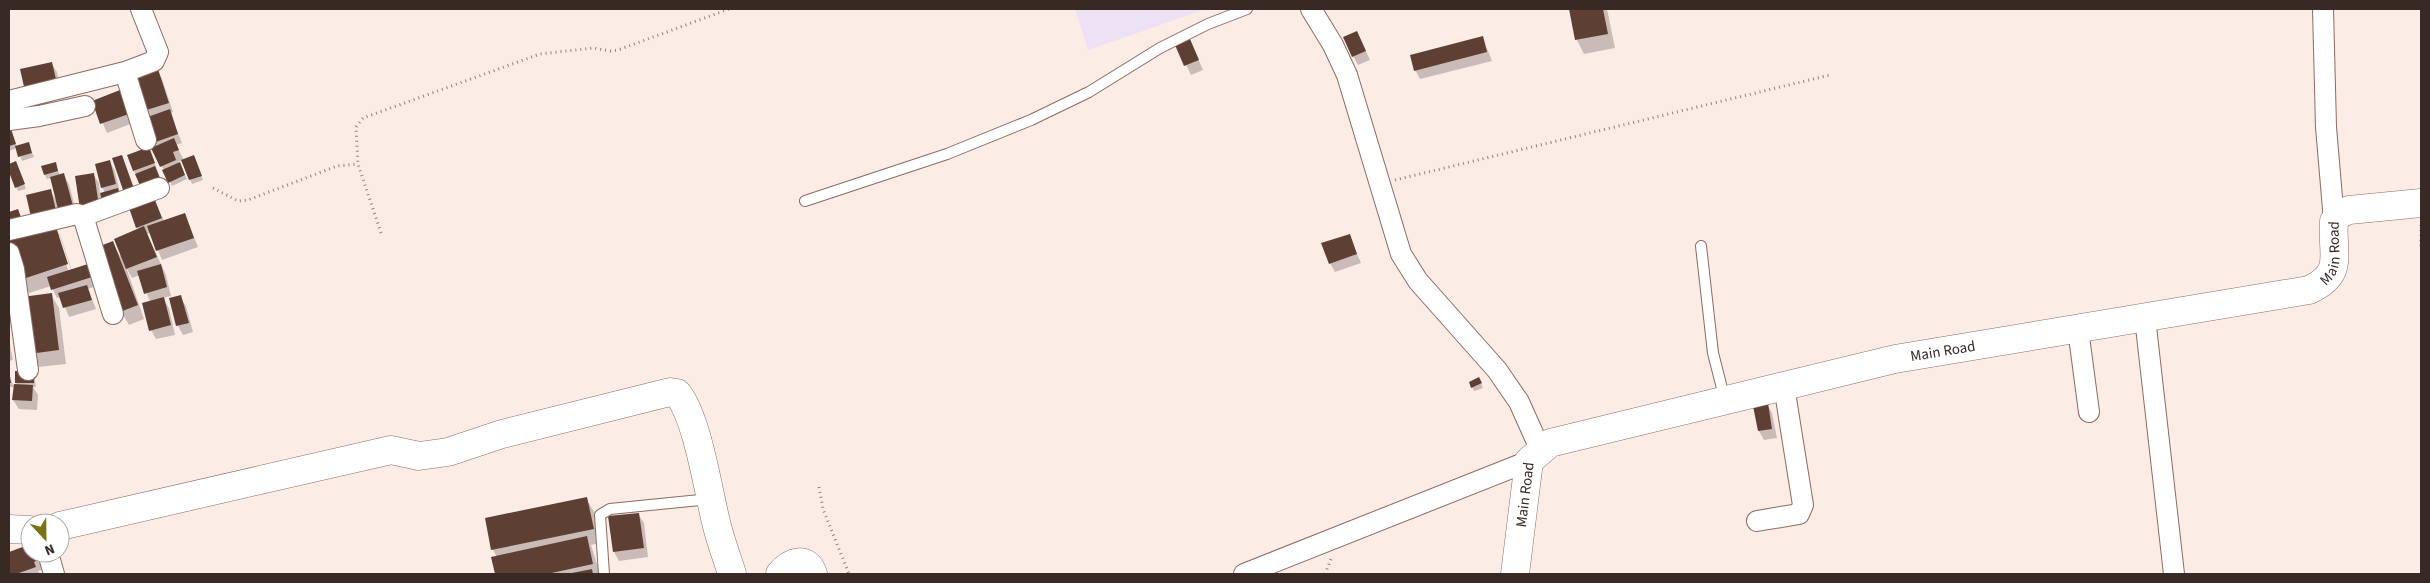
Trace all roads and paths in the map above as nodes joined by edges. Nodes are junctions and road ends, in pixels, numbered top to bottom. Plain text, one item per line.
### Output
1 (141, 9) edge
2 (729, 9) edge
3 (1247, 9) edge
4 (1311, 9) edge
5 (2323, 9) edge
6 (125, 72) junction
7 (1830, 75) dead end
8 (9, 101) edge
9 (85, 106) dead end
10 (9, 120) edge
11 (146, 140) dead end
12 (358, 164) junction
13 (1380, 184) junction
14 (158, 188) dead end
15 (213, 188) dead end
16 (805, 202) dead end
17 (2421, 203) edge
18 (83, 216) junction
19 (2334, 221) junction
20 (9, 230) edge
21 (381, 232) dead end
22 (1701, 246) dead end
23 (9, 253) edge
24 (113, 314) dead end
25 (2145, 318) junction
26 (2078, 329) junction
27 (28, 370) dead end
28 (1784, 386) junction
29 (1725, 400) junction
30 (2089, 412) dead end
31 (1535, 456) junction
32 (819, 487) dead end
33 (711, 499) junction
34 (1757, 521) dead end
35 (70, 524) edge
36 (604, 574) edge
37 (732, 574) edge
38 (780, 574) edge
39 (813, 574) edge
40 (849, 574) edge
41 (1244, 574) edge
42 (1515, 574) edge
43 (2174, 574) edge

1 - 6 street
2 - 12 path
3 - 16 lane
4 - 13 street
5 - 19 street
6 - 8 street
6 - 11 street
7 - 13 path
9 - 10 street
12 - 15 path
12 - 21 path
13 - 31 street
14 - 18 street
17 - 19 street, Main Road
18 - 20 street
18 - 24 street
19 - 25 street, Main Road
22 - 29 lane
23 - 27 street
25 - 26 street, Main Road
25 - 43 street
26 - 28 street, Main Road
26 - 30 street
28 - 29 street, Main Road
28 - 34 street
29 - 31 street, Main Road
31 - 41 street
31 - 42 street, Main Road
32 - 40 path
33 - 35 street
33 - 36 lane
33 - 37 street
38 - 39 street

